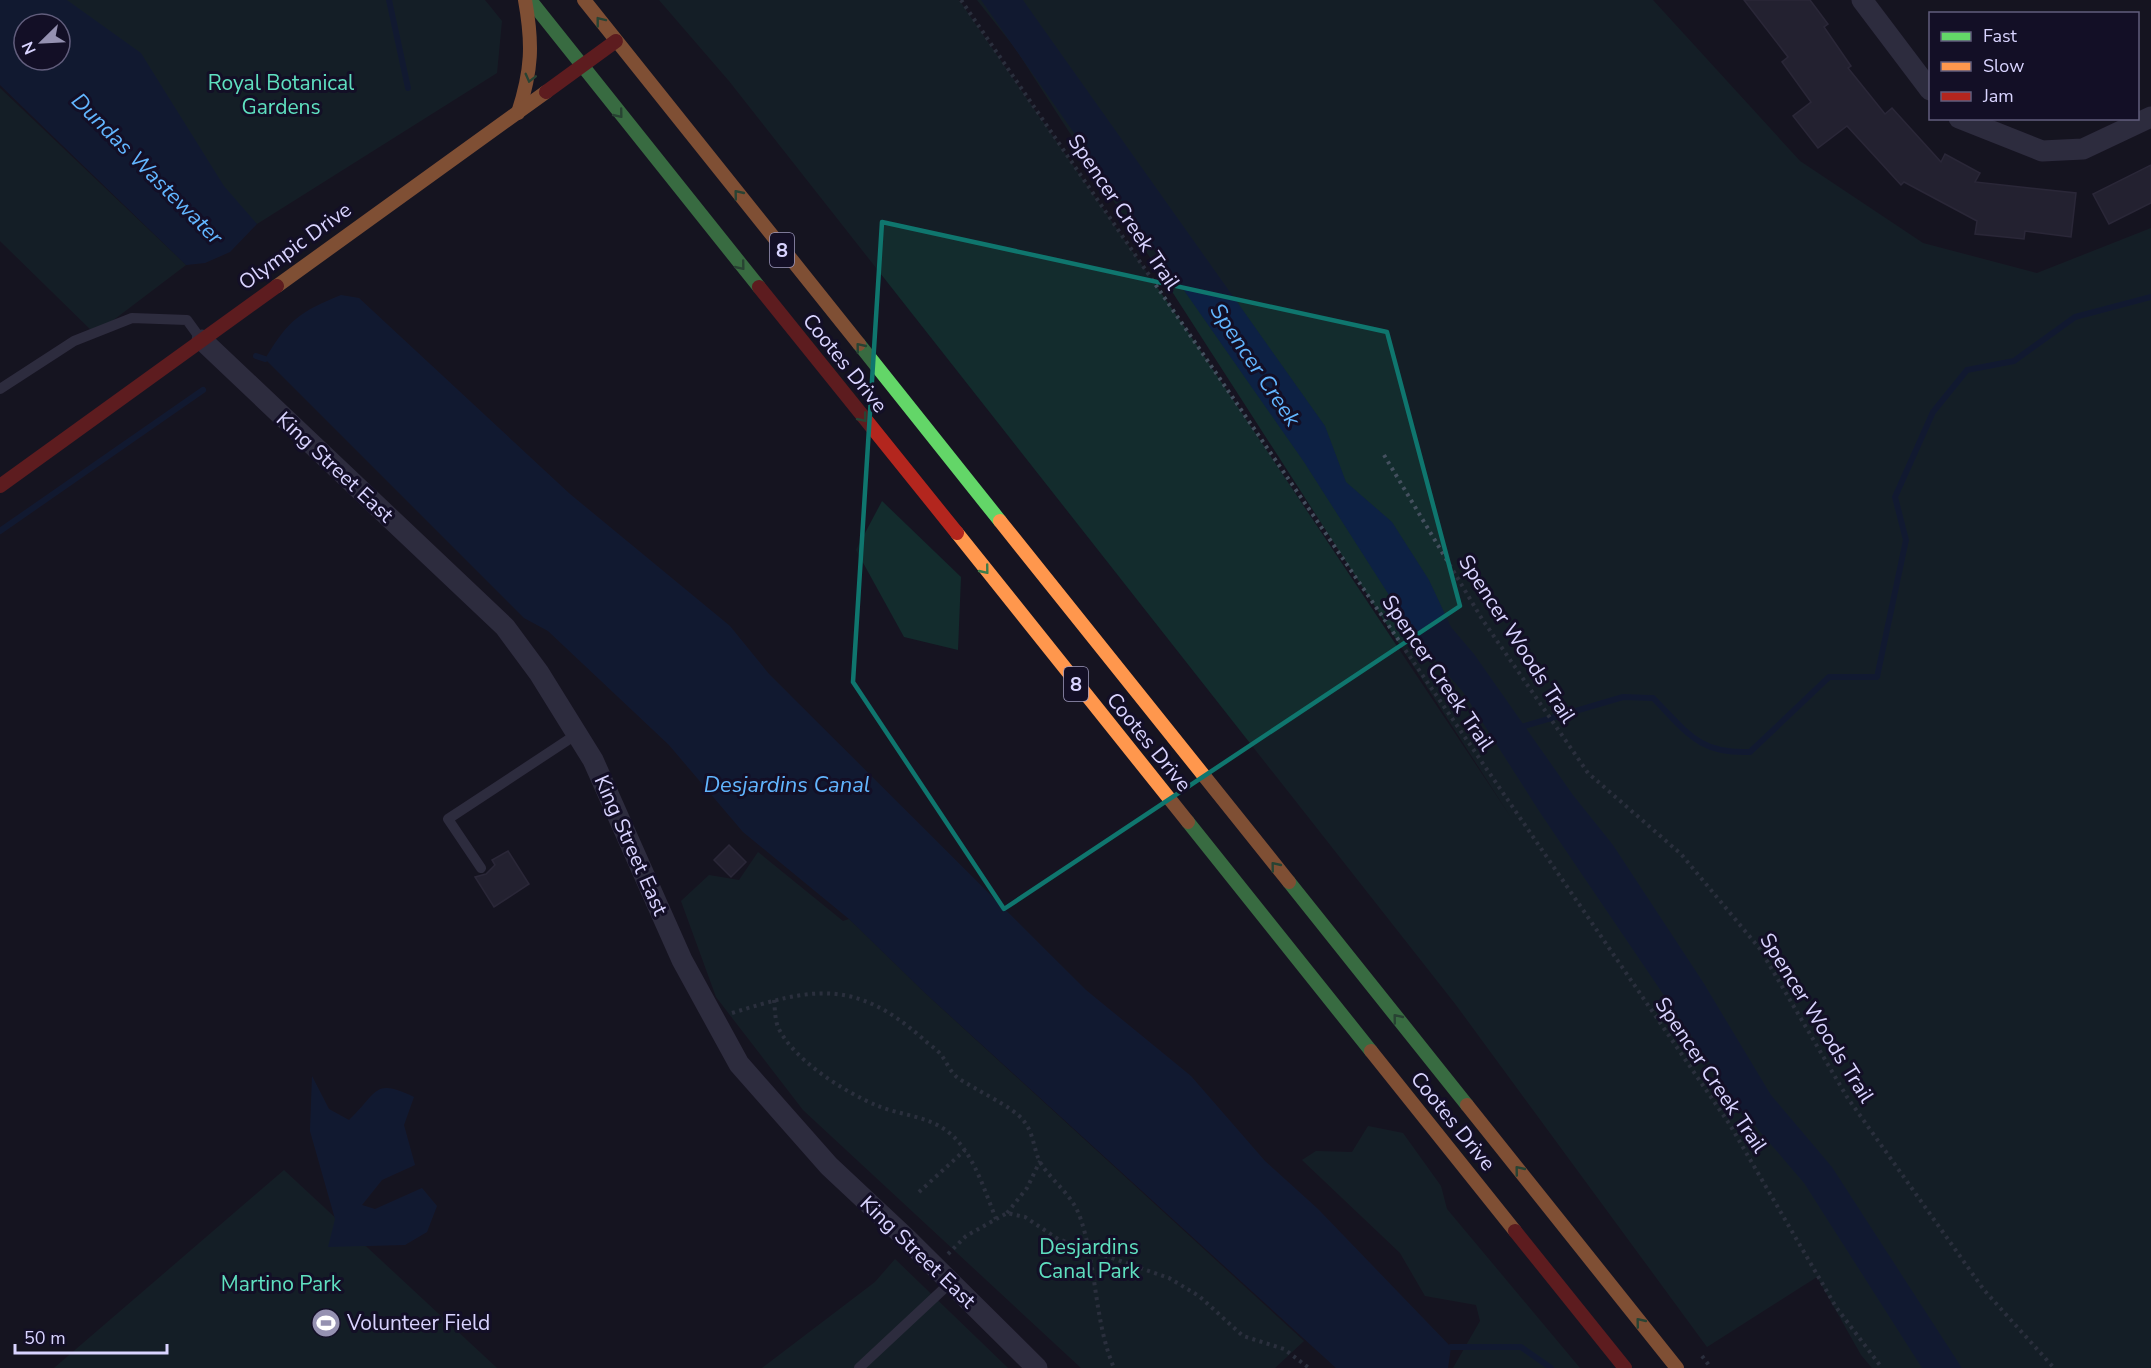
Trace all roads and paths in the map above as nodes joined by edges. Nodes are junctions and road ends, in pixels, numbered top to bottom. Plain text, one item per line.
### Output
1 (525, 0) edge
2 (530, 0) edge
3 (584, 0) edge
4 (962, 0) edge
5 (1862, 0) edge
6 (616, 41) junction
7 (582, 68) junction
8 (1929, 89) edge
9 (518, 113) junction
10 (2151, 117) edge
11 (1964, 120) edge
12 (202, 340) junction
13 (0, 389) edge
14 (1384, 455) dead end
15 (0, 486) edge
16 (577, 734) junction
17 (481, 868) dead end
18 (774, 1000) junction
19 (714, 1019) junction
20 (965, 1150) junction
21 (1040, 1161) junction
22 (919, 1192) dead end
23 (1007, 1213) junction
24 (996, 1219) junction
25 (1088, 1249) junction
26 (935, 1267) junction
27 (950, 1283) junction
28 (859, 1368) edge
29 (1036, 1368) edge
30 (1114, 1368) edge
31 (1310, 1368) edge
32 (1625, 1368) edge
33 (1677, 1368) edge
34 (1882, 1368) edge
35 (2054, 1368) edge

1 -> 9 main road
2 - 7 main road, Cootes Drive / 8
6 -> 3 main road, Cootes Drive / 8
4 - 34 path, Spencer Creek Trail
5 - 8 street
6 - 7 main road, Olympic Drive
33 -> 6 main road, Cootes Drive / 8
7 - 9 main road, Olympic Drive
7 -> 32 main road, Cootes Drive / 8
9 - 12 main road, Olympic Drive
10 - 11 street
12 - 13 lane
12 - 15 main road, Olympic Drive
12 - 16 street, King Street East
14 - 35 path, Spencer Woods Trail
16 - 17 lane
16 - 19 street, King Street East
18 - 19 path
18 - 20 path
18 - 21 path
19 - 26 street, King Street East
20 - 22 path
20 - 24 path
21 - 23 path
21 - 25 path
23 - 24 path
23 - 25 path
24 - 26 path
25 - 30 path
25 - 31 path
26 - 27 street, King Street East
27 - 28 lane
27 - 29 street, King Street East

